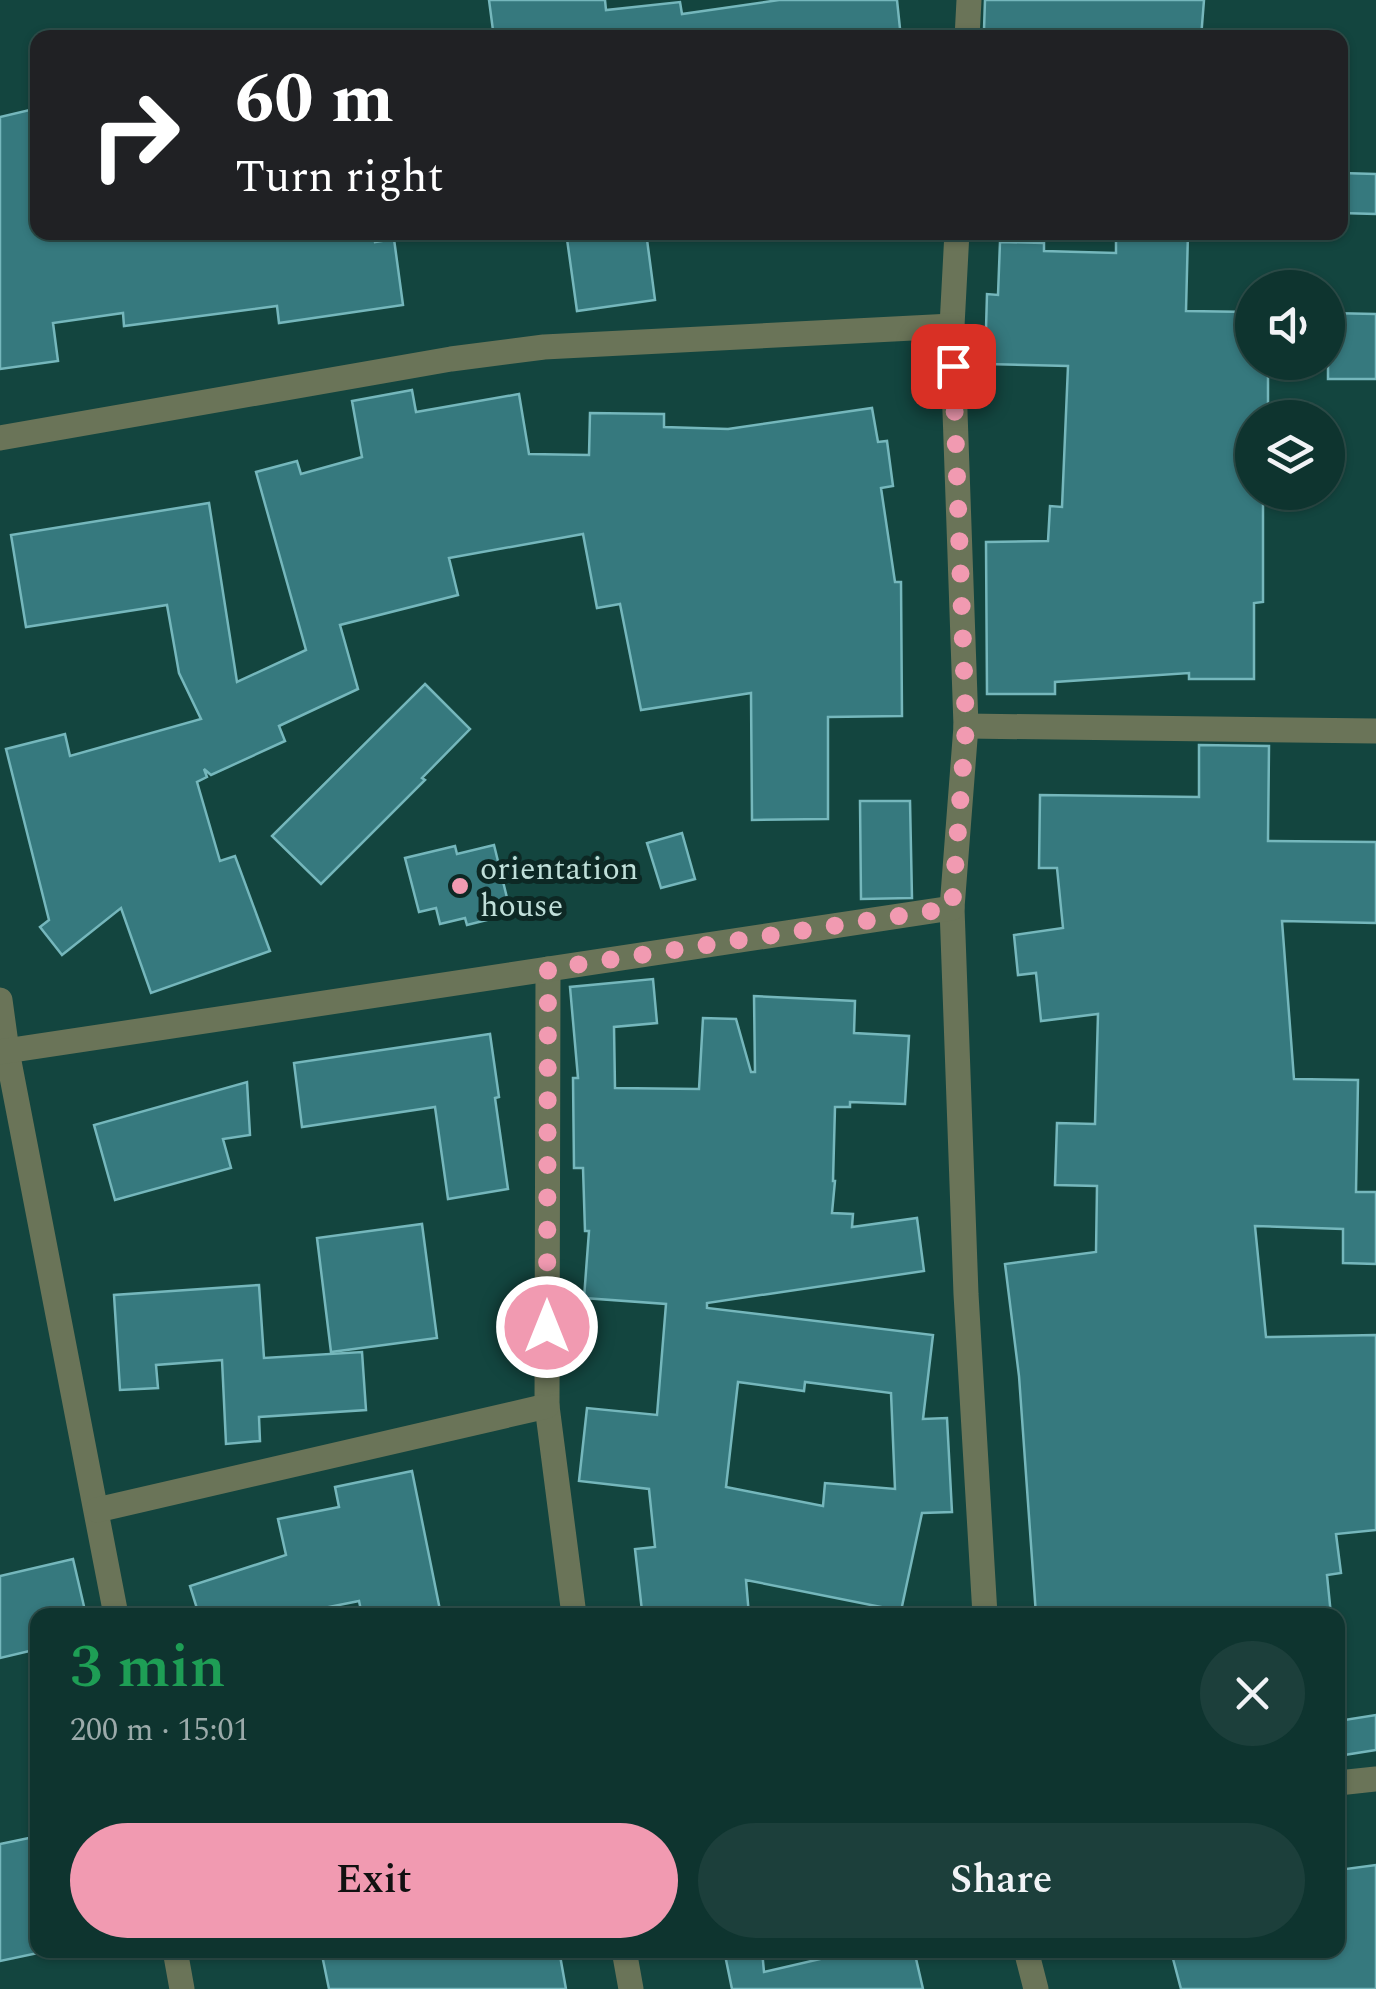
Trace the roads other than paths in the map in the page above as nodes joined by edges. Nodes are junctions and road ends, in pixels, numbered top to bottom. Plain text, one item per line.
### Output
1 (969, 0) edge
2 (967, 30) edge
3 (957, 240) edge
4 (952, 326) junction
5 (0, 438) edge
6 (966, 726) junction
7 (1376, 730) edge
8 (952, 908) junction
9 (548, 969) junction
10 (0, 1000) edge
11 (4, 1052) edge
12 (547, 1406) junction
13 (97, 1510) junction
14 (115, 1608) edge
15 (573, 1608) edge
16 (985, 1608) edge
17 (1376, 1779) edge
18 (1345, 1783) edge
19 (176, 1958) edge
20 (625, 1958) edge
21 (1028, 1958) edge
22 (182, 1989) edge
23 (630, 1989) edge
24 (1036, 1989) edge

1 - 2 street
3 - 4 street
4 - 5 street
4 - 6 street
6 - 7 street
6 - 8 street
8 - 9 street
8 - 16 street
9 - 11 street
9 - 12 street
10 - 11 street
11 - 13 street
12 - 13 street
12 - 15 street
13 - 14 street
17 - 18 street
19 - 22 street
20 - 23 street
21 - 24 street

